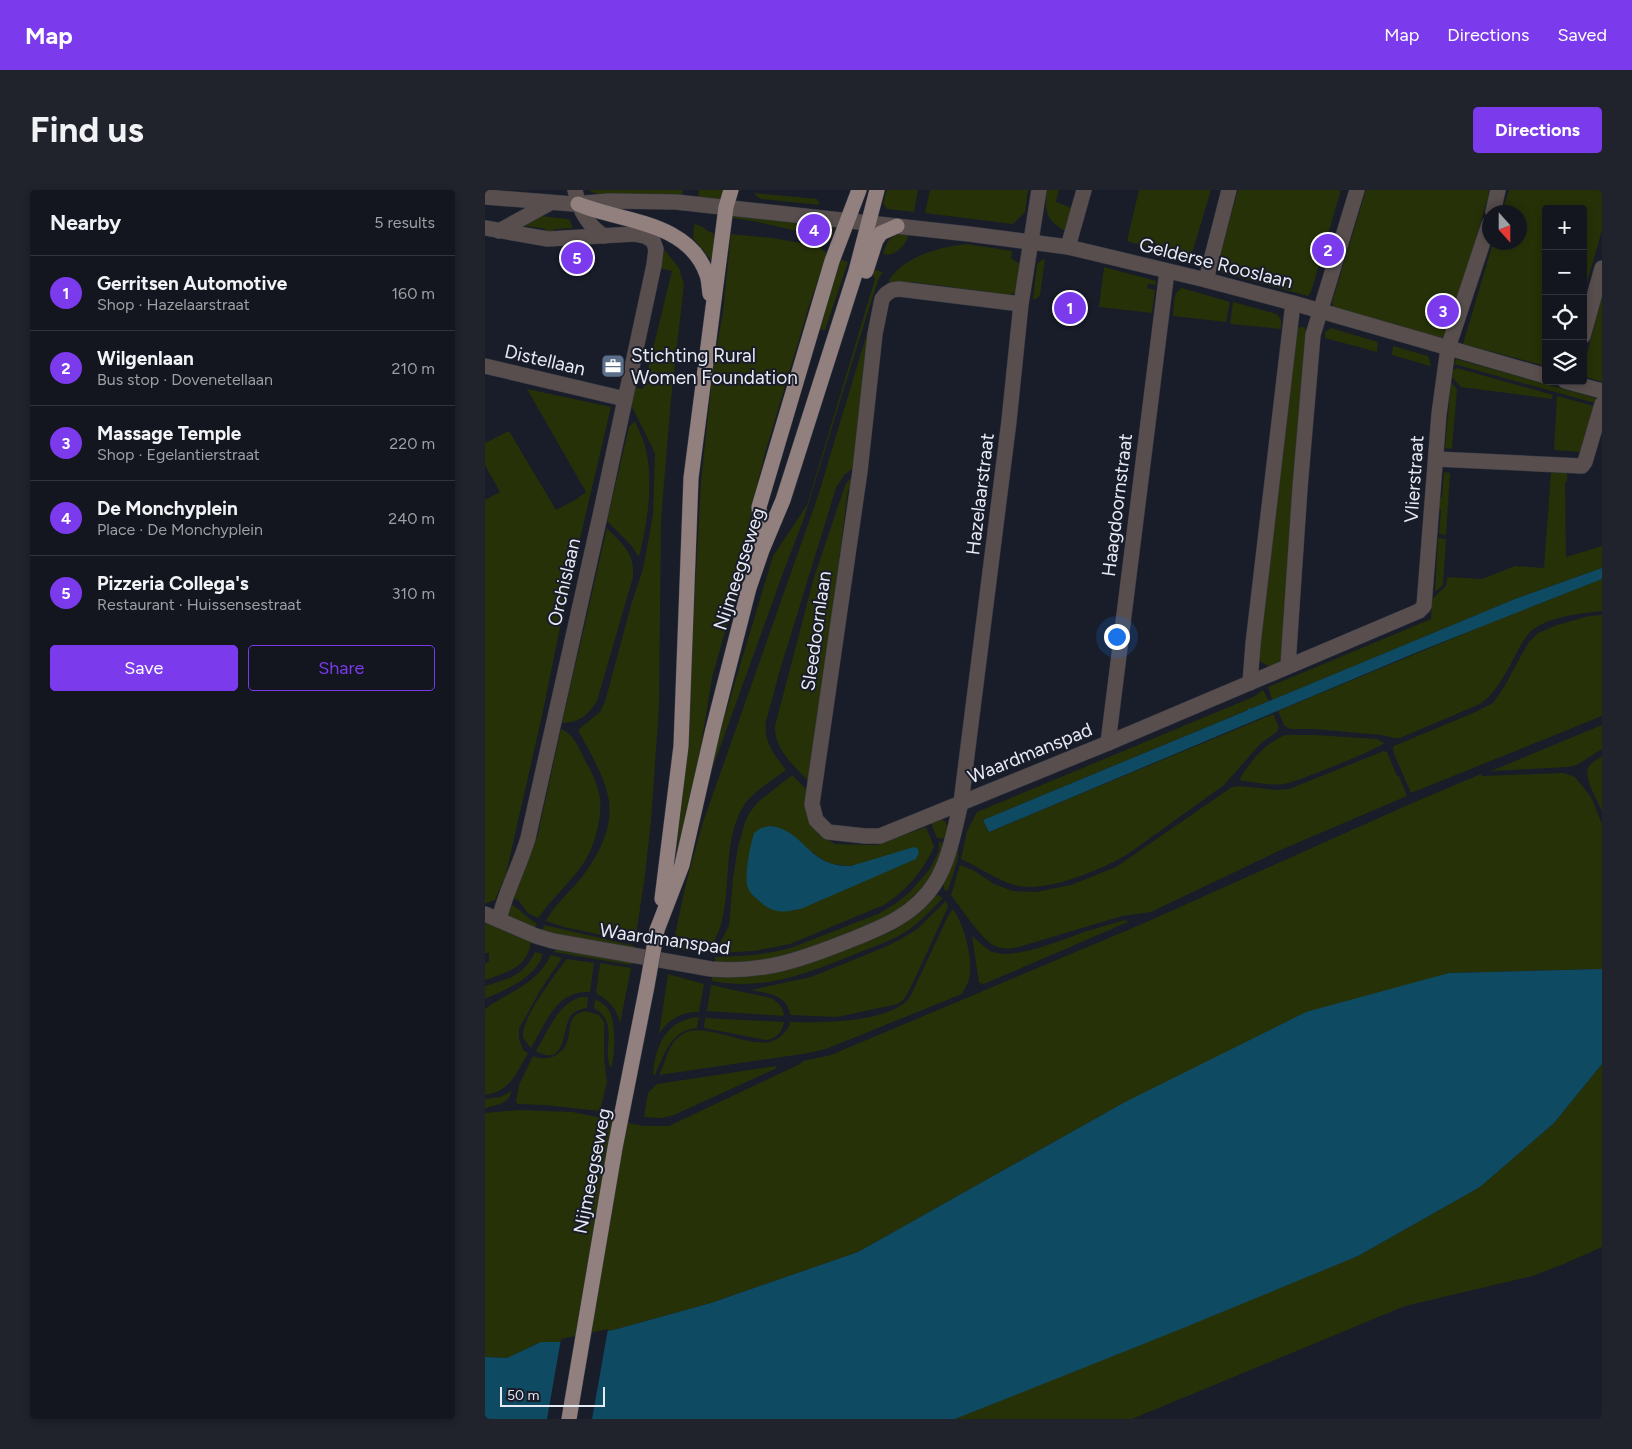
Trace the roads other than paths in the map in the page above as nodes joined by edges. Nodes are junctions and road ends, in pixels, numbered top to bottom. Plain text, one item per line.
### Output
1 (731, 190) edge
2 (859, 190) edge
3 (877, 190) edge
4 (1039, 190) edge
5 (1084, 190) edge
6 (1229, 190) edge
7 (1357, 190) edge
8 (1499, 190) edge
9 (485, 197) edge
10 (576, 197) edge
11 (550, 203) junction
12 (1495, 205) edge
13 (727, 206) junction
14 (847, 220) junction
15 (869, 223) junction
16 (897, 226) junction
17 (492, 230) edge
18 (604, 236) junction
19 (1030, 243) junction
20 (1482, 245) edge
21 (1068, 247) junction
22 (1602, 268) edge
23 (1167, 271) junction
24 (1206, 280) junction
25 (1293, 303) junction
26 (1021, 304) junction
27 (713, 307) junction
28 (1320, 310) junction
29 (1587, 322) edge
30 (1448, 348) junction
31 (485, 366) edge
32 (1542, 375) edge
33 (1580, 385) edge
34 (1602, 391) edge
35 (625, 399) junction
36 (1602, 404) edge
37 (811, 411) junction
38 (1436, 459) junction
39 (762, 550) junction
40 (1419, 611) joint
41 (1288, 666) junction
42 (1250, 683) junction
43 (1107, 743) junction
44 (961, 803) junction
45 (485, 914) edge
46 (499, 920) junction
47 (657, 930) junction
48 (569, 1419) edge

1 - 13 main road, Nijmeegseweg
2 - 14 main road
3 - 15 main road, Nijmeegseweg
4 - 19 street, Hazelaarstraat
5 - 21 street
6 - 24 street
7 - 28 street
8 - 12 street
9 - 11 street, Gelderse Rooslaan
10 - 11 street, Gelderse Rooslaan
10 - 13 street, Gelderse Rooslaan
10 - 18 street
10 - 27 main road
11 - 17 street
13 - 14 street, Gelderse Rooslaan
13 - 27 main road, Nijmeegseweg
14 - 15 street, Gelderse Rooslaan
14 - 39 main road
15 - 16 street, Gelderse Rooslaan
15 - 37 main road, Nijmeegseweg
16 - 19 street, Gelderse Rooslaan
16 - 37 main road
17 - 18 street
18 - 35 street, Orchislaan
19 - 21 street, Gelderse Rooslaan
19 - 26 street, Hazelaarstraat
20 - 30 street, Vlierstraat
21 - 23 street, Gelderse Rooslaan
22 - 29 street
23 - 24 street, Gelderse Rooslaan
23 - 43 street, Haagdoornstraat
24 - 25 street, Gelderse Rooslaan
25 - 28 street, Gelderse Rooslaan
25 - 42 street
26 - 44 street, Hazelaarstraat
26 - 44 street, Sleedoornlaan
27 - 47 main road, Nijmeegseweg
28 - 30 street, Gelderse Rooslaan
28 - 41 street
30 - 32 street, Gelderse Rooslaan
30 - 38 street, Vlierstraat
31 - 35 street, Distellaan
33 - 34 street
35 - 46 street, Orchislaan
36 - 38 street
37 - 39 main road, Nijmeegseweg
38 - 40 street, Vlierstraat
39 - 47 main road, Nijmeegseweg
40 - 41 street, Waardmanspad
41 - 42 street, Waardmanspad
42 - 43 street, Waardmanspad
43 - 44 street, Waardmanspad
44 - 46 street, Waardmanspad
45 - 46 street, Waardmanspad
47 - 48 main road, Nijmeegseweg, bridge

